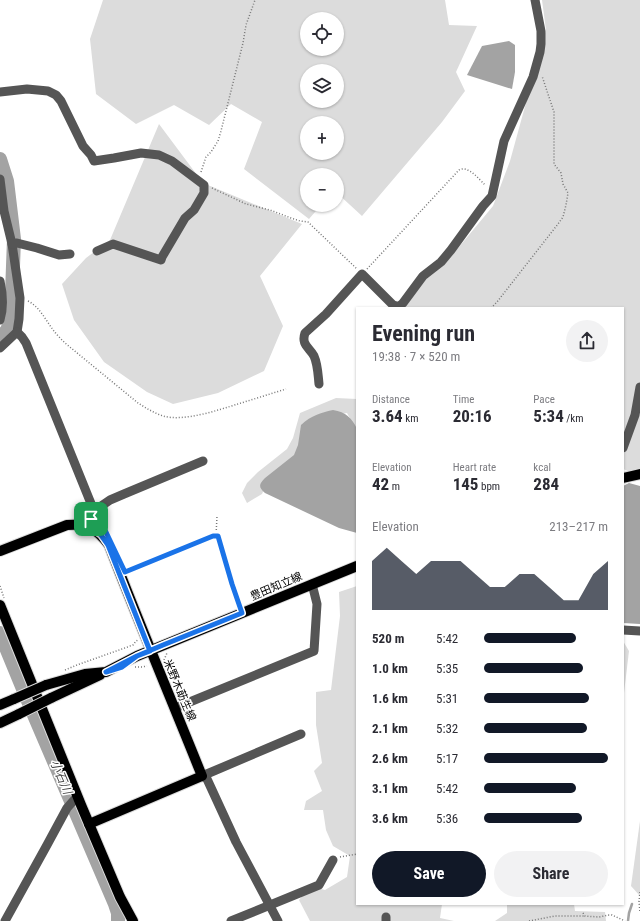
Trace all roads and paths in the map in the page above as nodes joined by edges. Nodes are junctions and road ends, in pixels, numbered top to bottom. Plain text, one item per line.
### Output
1 (255, 0) edge
2 (535, 0) edge
3 (537, 65) junction
4 (0, 92) edge
5 (0, 179) edge
6 (201, 182) junction
7 (494, 189) junction
8 (12, 244) junction
9 (97, 251) dead end
10 (70, 254) dead end
11 (362, 274) junction
12 (0, 281) edge
13 (20, 298) junction
14 (492, 307) edge
15 (0, 320) edge
16 (16, 332) junction
17 (0, 348) edge
18 (318, 384) dead end
19 (640, 387) edge
20 (286, 389) dead end
21 (624, 445) edge
22 (203, 461) dead end
23 (640, 474) edge
24 (624, 478) edge
25 (94, 512) junction
26 (217, 516) dead end
27 (88, 526) junction
28 (216, 536) junction
29 (0, 551) edge
30 (356, 566) edge
31 (119, 572) junction
32 (312, 584) junction
33 (0, 605) edge
34 (242, 613) junction
35 (624, 630) edge
36 (640, 631) edge
37 (145, 638) junction
38 (150, 651) junction
39 (64, 670) dead end
40 (106, 672) junction
41 (0, 705) edge
42 (175, 708) junction
43 (0, 723) edge
44 (301, 734) dead end
45 (202, 776) junction
46 (76, 798) junction
47 (89, 824) junction
48 (356, 854) edge
49 (333, 860) joint
50 (640, 892) edge
51 (269, 905) junction
52 (583, 913) dead end
53 (640, 913) edge
54 (585, 916) junction
55 (5, 921) edge
56 (133, 921) edge
57 (231, 921) edge
58 (278, 921) edge
59 (530, 921) edge
60 (625, 921) edge

1 - 6 path
2 - 3 street
3 - 7 street
3 - 14 path
4 - 6 street
5 - 8 street
6 - 9 street
6 - 11 path
7 - 11 path
7 - 11 street
8 - 10 street
8 - 13 street
11 - 18 street
12 - 15 street
13 - 16 street
13 - 20 path
16 - 17 street
16 - 25 street
19 - 21 street
22 - 25 street
23 - 24 main road
25 - 27 street
26 - 28 path
27 - 29 main road
27 - 31 main road, 米野木莇生線
28 - 31 path
28 - 34 path
30 - 32 main road, 豊田知立線
31 - 37 main road, 米野木莇生線
32 - 34 main road, 豊田知立線
32 - 42 street
33 - 46 main road
34 - 38 main road, 豊田知立線
35 - 36 street
37 - 38 main road, 米野木莇生線
37 - 39 path
38 - 40 main road, 豊田知立線
38 - 42 main road, 米野木莇生線
40 - 41 main road, 豊田知立線, bridge
40 - 43 main road, 豊田知立線, bridge
42 - 45 main road, 米野木莇生線
44 - 45 street
45 - 47 main road
45 - 51 street
46 - 47 main road
46 - 55 street
47 - 56 main road
48 - 49 path
49 - 51 street
50 - 53 path
51 - 57 street
51 - 58 street
52 - 54 path
54 - 59 path
54 - 60 path

